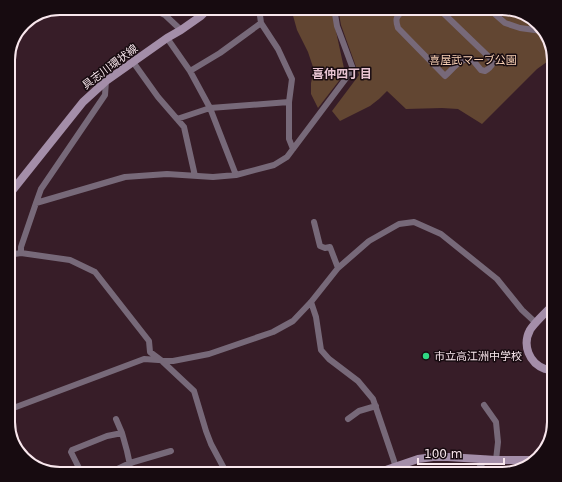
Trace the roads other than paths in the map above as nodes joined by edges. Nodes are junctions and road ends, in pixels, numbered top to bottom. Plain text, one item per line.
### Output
1 (165, 15) edge
2 (202, 15) edge
3 (260, 15) edge
4 (335, 15) edge
5 (399, 15) edge
6 (445, 15) edge
7 (496, 15) edge
8 (261, 23) junction
9 (181, 30) junction
10 (536, 30) edge
11 (168, 38) junction
12 (133, 62) junction
13 (190, 71) junction
14 (106, 81) junction
15 (289, 102) junction
16 (210, 108) junction
17 (178, 119) junction
18 (293, 149) junction
19 (236, 175) junction
20 (195, 176) junction
21 (15, 187) edge
22 (36, 203) junction
23 (314, 222) dead end
24 (21, 253) junction
25 (15, 254) edge
26 (338, 268) junction
27 (312, 302) junction
28 (547, 311) edge
29 (536, 323) junction
30 (162, 361) junction
31 (547, 370) edge
32 (484, 405) dead end
33 (376, 406) junction
34 (15, 407) edge
35 (116, 419) dead end
36 (348, 419) dead end
37 (122, 433) junction
38 (171, 451) dead end
39 (486, 459) junction
40 (496, 460) junction
41 (525, 460) edge
42 (130, 463) junction
43 (78, 467) edge
44 (122, 467) edge
45 (131, 467) edge
46 (223, 467) edge
47 (395, 467) edge
48 (402, 467) edge
49 (480, 467) edge

1 - 9 street
2 - 9 main road, 具志川環状線
3 - 8 street
4 - 18 street
5 - 6 street
7 - 10 street
8 - 13 street
8 - 15 street
9 - 11 main road, 具志川環状線
11 - 12 main road, 具志川環状線
11 - 13 street
12 - 14 main road, 具志川環状線
12 - 17 street
13 - 16 street
14 - 21 main road, 具志川環状線
14 - 22 street
15 - 16 street
15 - 18 street
16 - 17 street
16 - 19 street
17 - 20 street
18 - 19 street
19 - 20 street
20 - 22 street
22 - 24 street
23 - 26 street
24 - 25 street
24 - 30 street
26 - 27 street
26 - 29 street
27 - 30 street
27 - 33 street
28 - 29 main road
29 - 31 main road
30 - 34 street
30 - 46 street
32 - 40 street
33 - 36 street
33 - 47 street
35 - 37 street
37 - 42 street
37 - 43 street
38 - 42 street
39 - 40 main road
39 - 48 main road
39 - 49 street
40 - 41 main road
42 - 44 street
42 - 45 street

